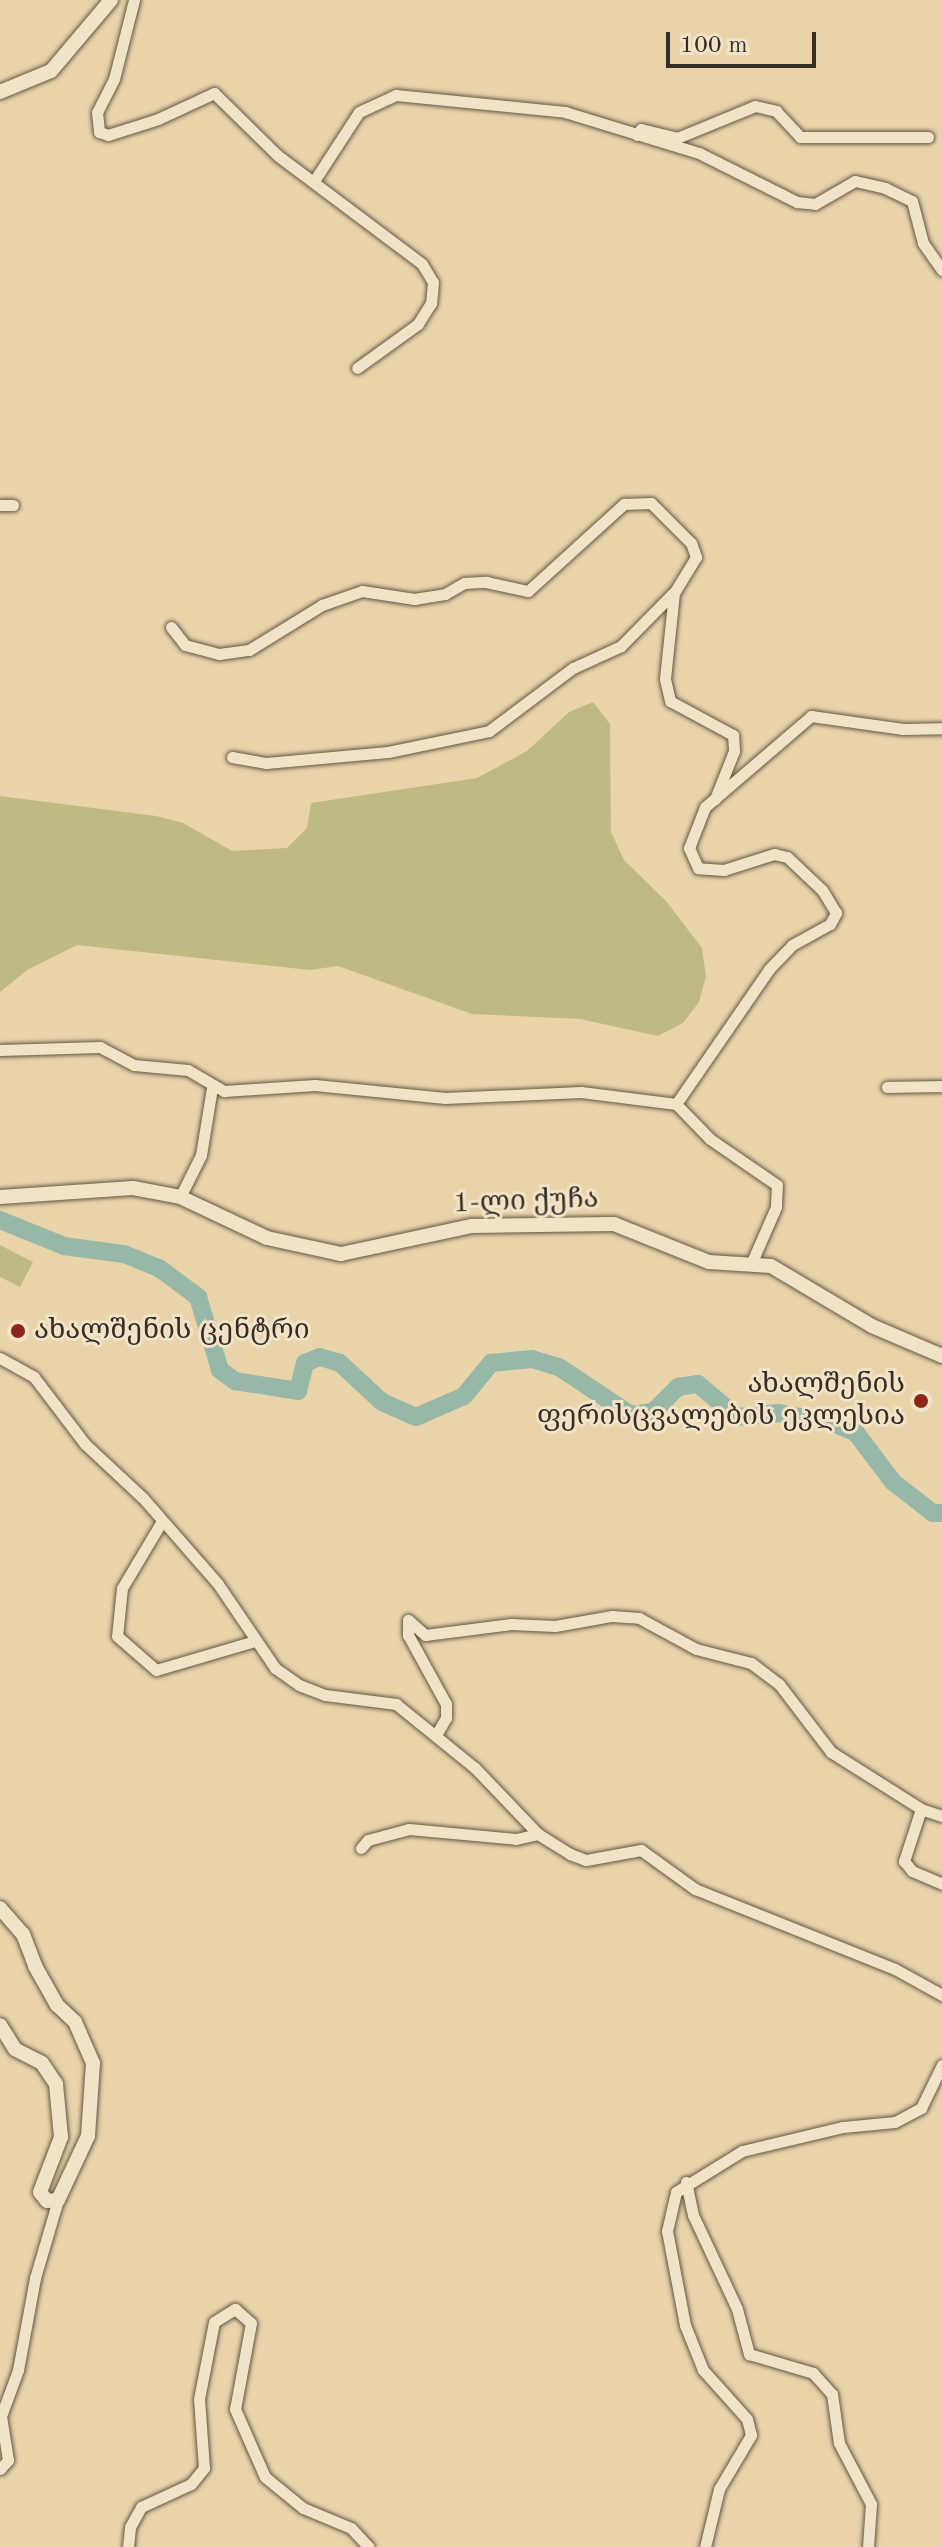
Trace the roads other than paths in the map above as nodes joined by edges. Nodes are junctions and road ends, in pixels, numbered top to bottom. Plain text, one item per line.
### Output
1 (111, 0) edge
2 (134, 0) edge
3 (0, 92) edge
4 (637, 136) junction
5 (928, 137) dead end
6 (314, 181) junction
7 (942, 270) edge
8 (357, 368) dead end
9 (674, 593) junction
10 (171, 627) dead end
11 (942, 728) edge
12 (232, 757) dead end
13 (715, 799) junction
14 (0, 1050) edge
15 (942, 1086) edge
16 (887, 1087) dead end
17 (212, 1088) junction
18 (676, 1104) junction
19 (0, 1197) edge
20 (180, 1197) junction
21 (751, 1264) junction
22 (942, 1356) edge
23 (0, 1358) edge
24 (162, 1521) junction
25 (255, 1641) junction
26 (436, 1735) junction
27 (921, 1809) junction
28 (942, 1816) edge
29 (538, 1834) junction
30 (361, 1848) dead end
31 (942, 1884) edge
32 (0, 1908) edge
33 (942, 1995) edge
34 (0, 2025) edge
35 (942, 2065) edge
36 (686, 2182) junction
37 (58, 2200) junction
38 (0, 2469) edge
39 (712, 2525) junction
40 (128, 2547) edge
41 (369, 2547) edge
42 (705, 2547) edge
43 (715, 2547) edge
44 (868, 2547) edge

1 - 3 street
2 - 6 street
4 - 5 street
4 - 6 street
4 - 7 street
6 - 8 street
9 - 10 street
9 - 12 street
9 - 13 street
11 - 13 street
13 - 18 street
14 - 17 street
15 - 16 street
17 - 18 street
17 - 20 street
18 - 21 street
19 - 20 street, 1-ლი ქუჩა
20 - 21 street, 1-ლი ქუჩა
21 - 22 street, 1-ლი ქუჩა
23 - 24 street
24 - 25 street
24 - 25 street
25 - 26 street
26 - 27 street
26 - 29 street
27 - 28 street
27 - 31 street
29 - 30 street
29 - 33 street
32 - 37 street
34 - 37 street
35 - 36 street
36 - 39 street
36 - 44 street
37 - 38 street
39 - 42 street
39 - 43 street
40 - 41 street

